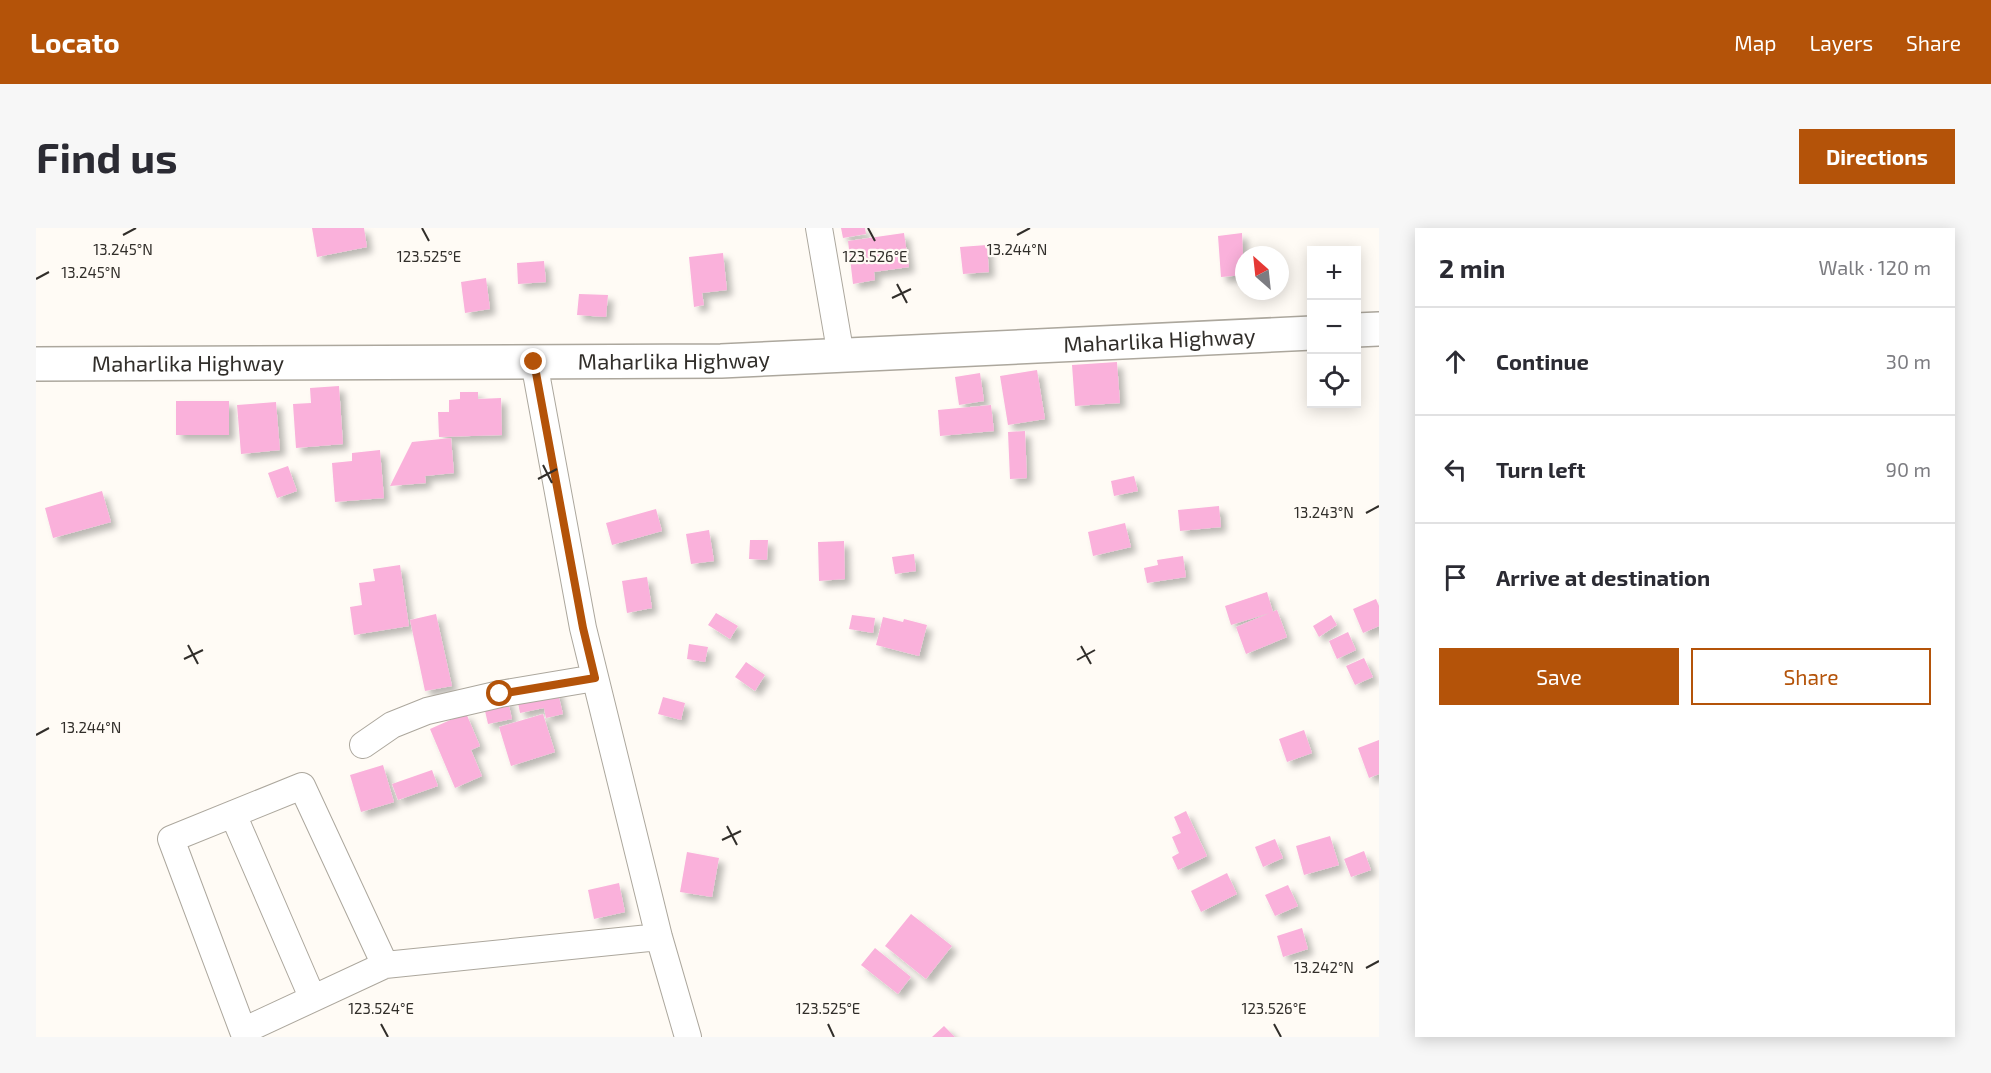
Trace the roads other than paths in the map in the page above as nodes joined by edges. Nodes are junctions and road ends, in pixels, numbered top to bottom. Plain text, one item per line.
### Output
1 (819, 228) edge
2 (1379, 329) edge
3 (1361, 330) edge
4 (1307, 333) edge
5 (842, 356) junction
6 (534, 362) junction
7 (36, 364) edge
8 (595, 678) junction
9 (363, 745) dead end
10 (232, 814) junction
11 (659, 937) junction
12 (385, 965) junction
13 (312, 997) junction
14 (688, 1037) edge

1 - 5 street
2 - 3 highway
4 - 5 highway, Maharlika Highway
5 - 6 highway, Maharlika Highway
6 - 7 highway, Maharlika Highway
6 - 8 street
8 - 9 street
8 - 11 street
10 - 12 street
10 - 13 street
10 - 13 street
11 - 12 street
11 - 14 street
12 - 13 street

